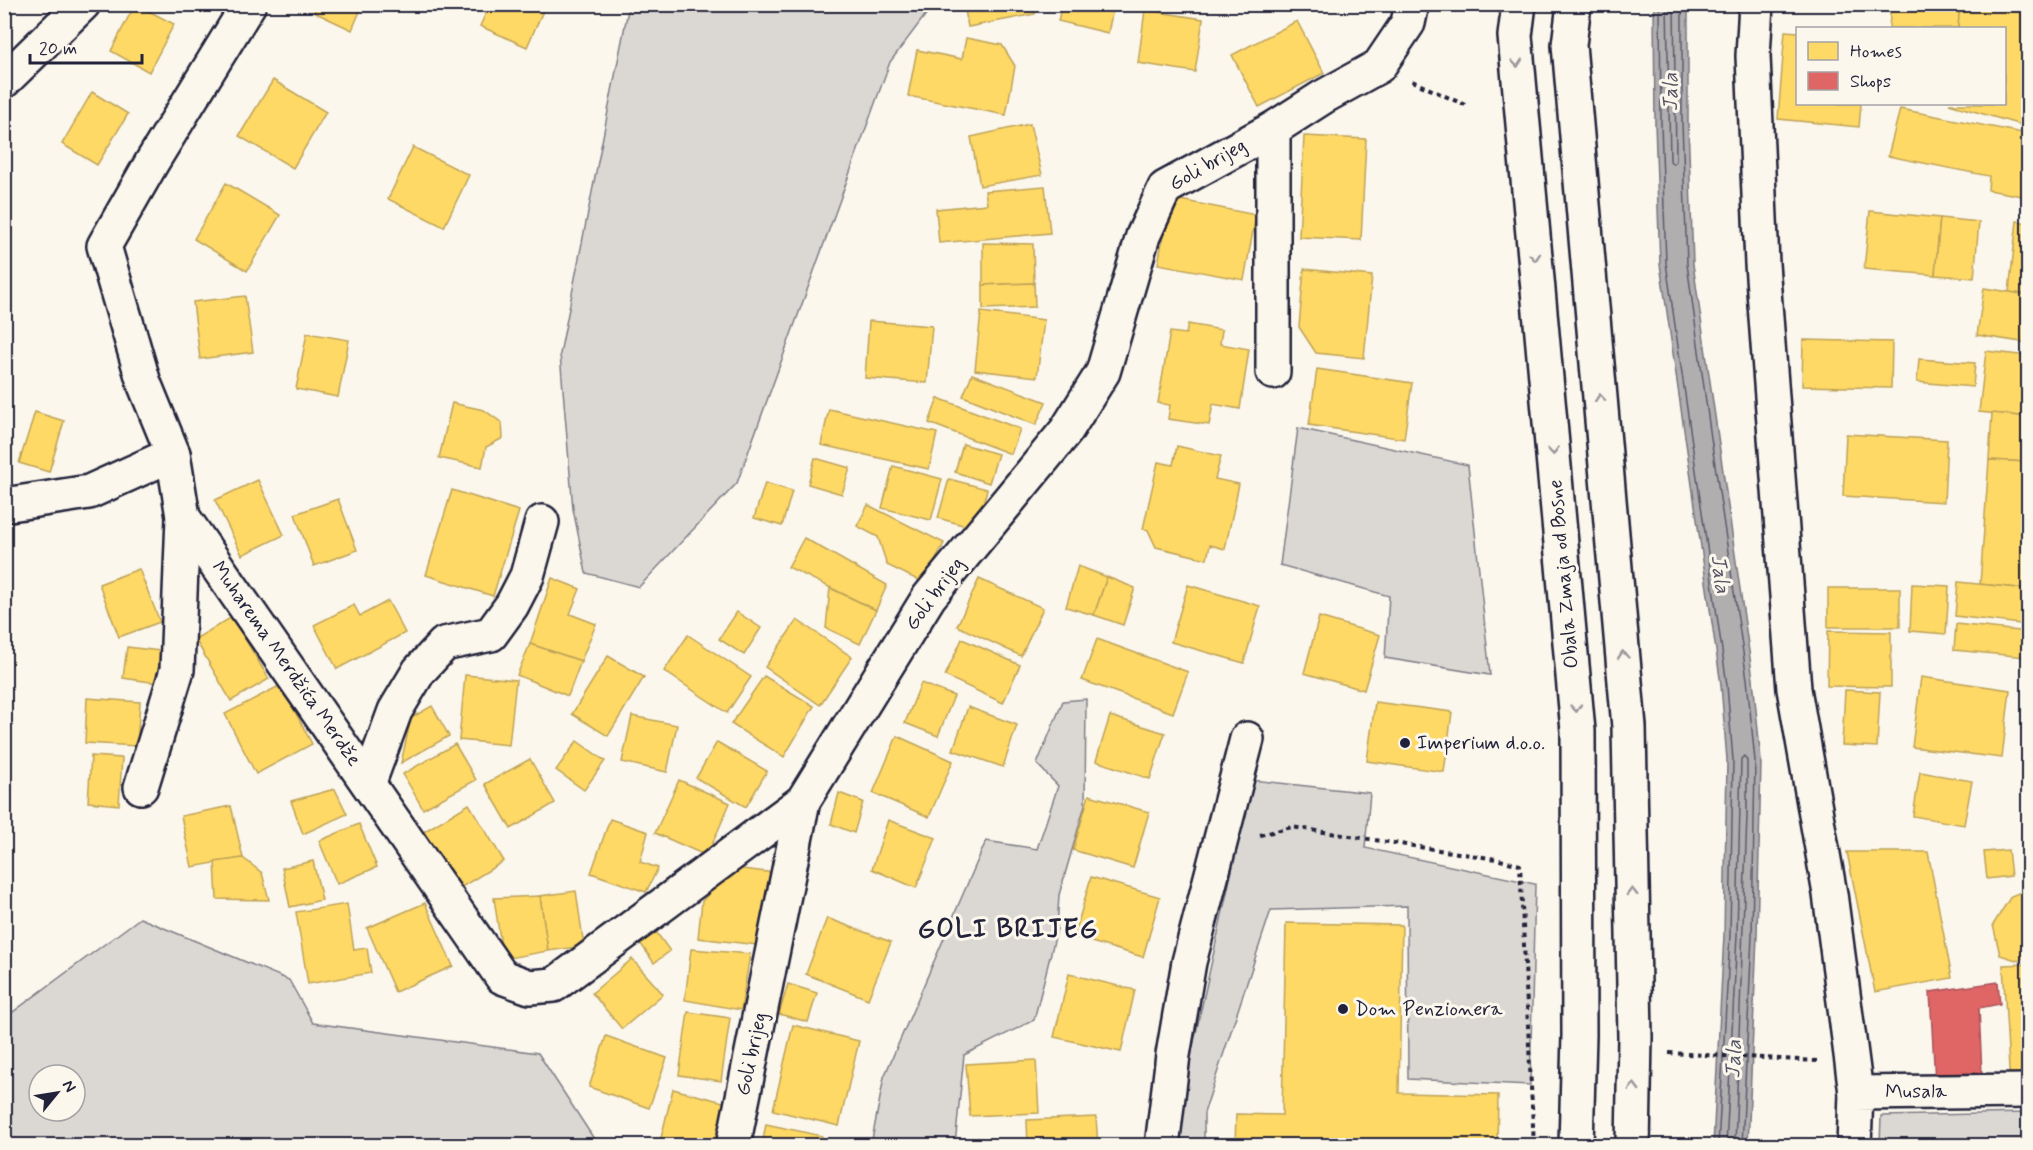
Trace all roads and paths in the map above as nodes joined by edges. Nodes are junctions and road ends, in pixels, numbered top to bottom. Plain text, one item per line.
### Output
1 (83, 4) edge
2 (249, 4) edge
3 (1412, 4) edge
4 (1519, 4) edge
5 (1574, 4) edge
6 (1756, 4) edge
7 (1379, 66) junction
8 (4, 81) edge
9 (1465, 105) dead end
10 (1273, 129) junction
11 (1273, 372) dead end
12 (173, 454) junction
13 (4, 505) edge
14 (183, 517) junction
15 (542, 522) dead end
16 (1247, 739) dead end
17 (369, 782) junction
18 (141, 787) dead end
19 (803, 801) junction
20 (1219, 846) junction
21 (1665, 1052) dead end
22 (1828, 1061) dead end
23 (2028, 1091) edge
24 (1856, 1093) junction
25 (733, 1146) edge
26 (1162, 1146) edge
27 (1534, 1146) edge
28 (1576, 1146) edge
29 (1633, 1146) edge
30 (1854, 1146) edge

1 - 8 street
2 - 12 street, Muharema Merdžića Merdže
3 - 7 street, Goli brijeg
4 -> 28 street, Obala Zmaja od Bosne
29 -> 5 street
6 - 24 street
7 - 9 path
7 - 10 street, Goli brijeg
10 - 11 street, Goli brijeg
10 - 19 street, Goli brijeg
12 - 13 street
12 - 14 street, Muharema Merdžića Merdže
14 - 17 street, Muharema Merdžića Merdže
14 - 18 street
15 - 17 street
16 - 20 street
17 - 19 street, Muharema Merdžića Merdže
19 - 25 street, Goli brijeg
20 - 26 street
20 - 27 path
21 - 22 path
23 - 24 street, Musala
24 - 30 street

